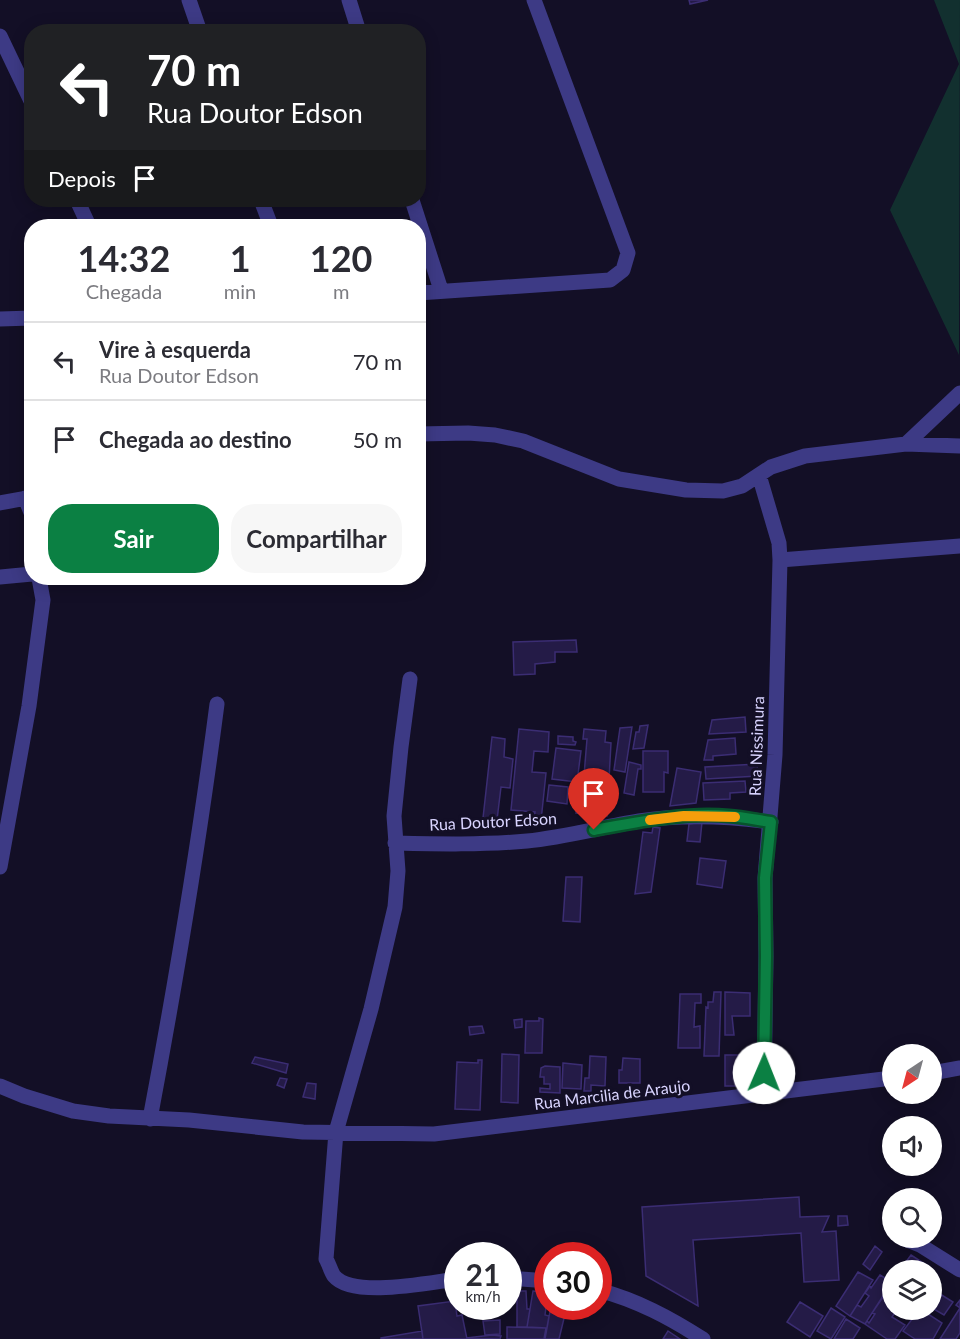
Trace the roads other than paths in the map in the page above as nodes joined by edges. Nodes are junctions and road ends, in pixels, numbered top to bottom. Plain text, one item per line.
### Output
1 (189, 0) edge
2 (349, 0) edge
3 (534, 0) edge
4 (197, 24) edge
5 (356, 24) edge
6 (0, 36) edge
7 (24, 86) edge
8 (426, 243) edge
9 (441, 290) junction
10 (426, 291) edge
11 (24, 318) edge
12 (0, 320) edge
13 (960, 393) edge
14 (426, 434) edge
15 (906, 444) junction
16 (960, 446) edge
17 (759, 475) junction
18 (24, 499) edge
19 (0, 504) edge
20 (960, 546) edge
21 (780, 560) junction
22 (24, 575) edge
23 (0, 577) edge
24 (40, 585) edge
25 (410, 680) dead end
26 (217, 704) dead end
27 (771, 822) junction
28 (395, 843) junction
29 (0, 867) edge
30 (960, 1068) edge
31 (942, 1071) edge
32 (882, 1080) edge
33 (0, 1086) edge
34 (764, 1093) junction
35 (150, 1119) junction
36 (336, 1132) junction
37 (925, 1248) edge
38 (960, 1270) edge
39 (444, 1281) edge
40 (612, 1293) edge
41 (703, 1339) edge

1 - 4 street
2 - 5 street
3 - 9 street
6 - 7 street
8 - 9 street
9 - 10 street
11 - 12 street
13 - 15 street
14 - 17 street
15 - 16 street
15 - 17 street
17 - 21 street, Rua Nissimura
18 - 19 street
20 - 21 street
21 - 27 street, Rua Nissimura
22 - 23 street
24 - 29 street
25 - 28 street
26 - 35 street
27 - 28 street, Rua Doutor Edson
27 - 34 street, Rua Nissimura
28 - 36 street
30 - 31 street
32 - 34 street, Rua Marcilia de Araujo
33 - 35 street, Rua Marcilia de Araujo
34 - 36 street, Rua Marcilia de Araujo
35 - 36 street, Rua Marcilia de Araujo
36 - 39 street
37 - 38 street
40 - 41 street

